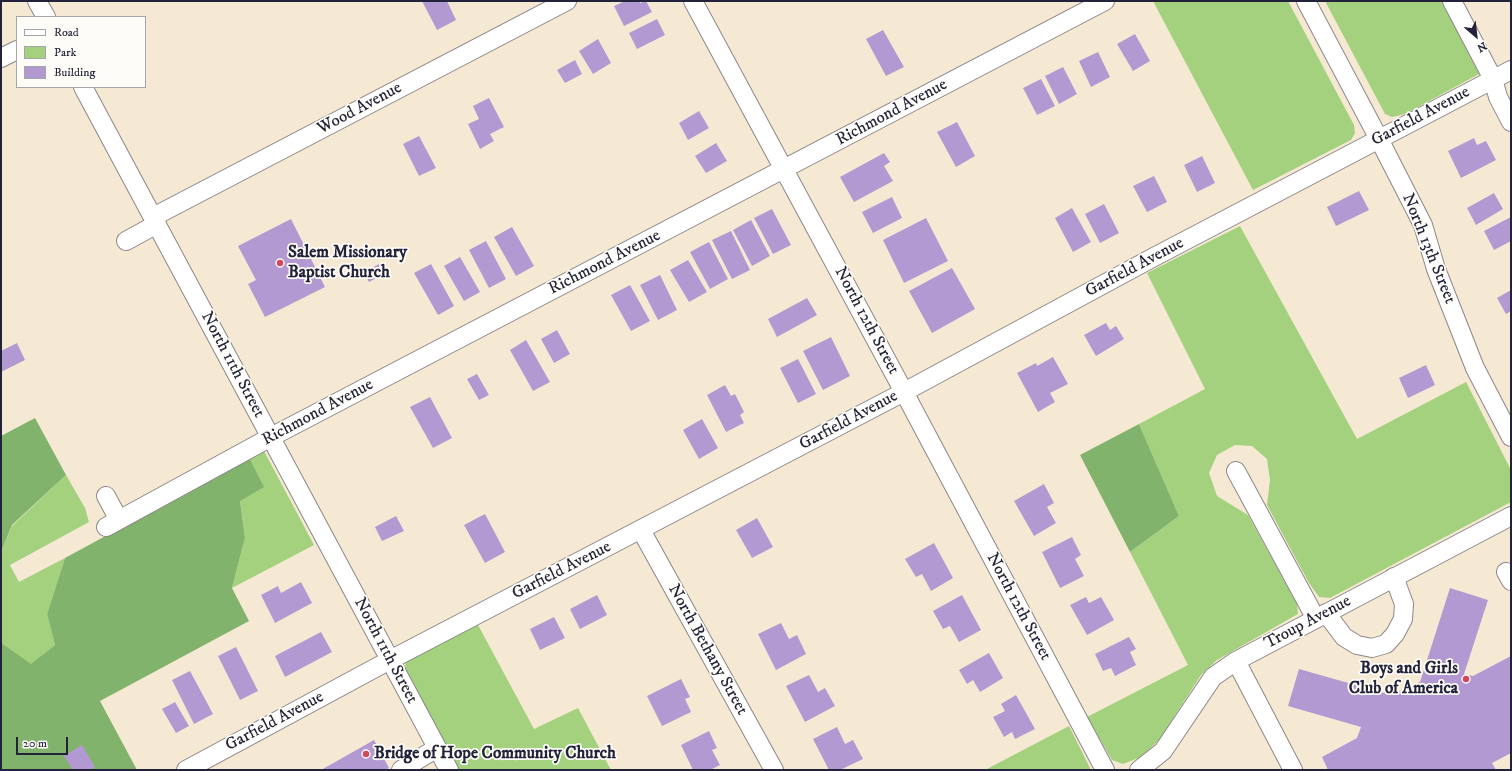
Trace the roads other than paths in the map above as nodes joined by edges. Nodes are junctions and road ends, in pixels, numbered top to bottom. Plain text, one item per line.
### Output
1 (37, 1) edge
2 (567, 1) edge
3 (693, 1) edge
4 (1105, 1) edge
5 (1306, 1) edge
6 (1452, 1) edge
7 (45, 16) edge
8 (16, 50) edge
9 (1, 58) edge
10 (1511, 70) edge
11 (1493, 79) junction
12 (84, 88) edge
13 (1511, 122) edge
14 (1379, 139) junction
15 (784, 170) junction
16 (155, 221) junction
17 (126, 241) dead end
18 (904, 392) junction
19 (271, 437) junction
20 (1511, 437) edge
21 (1236, 471) dead end
22 (106, 496) dead end
23 (1511, 516) edge
24 (641, 530) junction
25 (1394, 577) junction
26 (1321, 616) junction
27 (390, 660) junction
28 (1236, 661) junction
29 (437, 748) junction
30 (186, 770) edge
31 (402, 770) edge
32 (448, 770) edge
33 (774, 770) edge
34 (1105, 770) edge
35 (1139, 770) edge
36 (1293, 770) edge

1 - 7 street
2 - 16 street, Wood Avenue
3 - 15 street, North 12th Street
4 - 15 street, Richmond Avenue
5 - 14 street, North 13th Street
6 - 11 street
8 - 9 street
10 - 11 street, Garfield Avenue
11 - 13 street
11 - 14 street, Garfield Avenue
12 - 16 street, North 11th Street
14 - 18 street, Garfield Avenue
14 - 20 street, North 13th Street
15 - 18 street, North 12th Street
15 - 19 street, Richmond Avenue
16 - 17 street, Wood Avenue
16 - 19 street, North 11th Street
18 - 24 street, Garfield Avenue
18 - 34 street, North 12th Street
19 - 22 street, Richmond Avenue
19 - 27 street, North 11th Street
21 - 26 street
23 - 25 street, Troup Avenue
24 - 27 street, Garfield Avenue
24 - 33 street, North Bethany Street
25 - 26 street, Troup Avenue
25 - 26 street
26 - 28 street, Troup Avenue
27 - 29 street, North 11th Street
27 - 30 street, Garfield Avenue
28 - 35 street, Troup Avenue
28 - 36 street
29 - 31 street
29 - 32 street, North 11th Street

